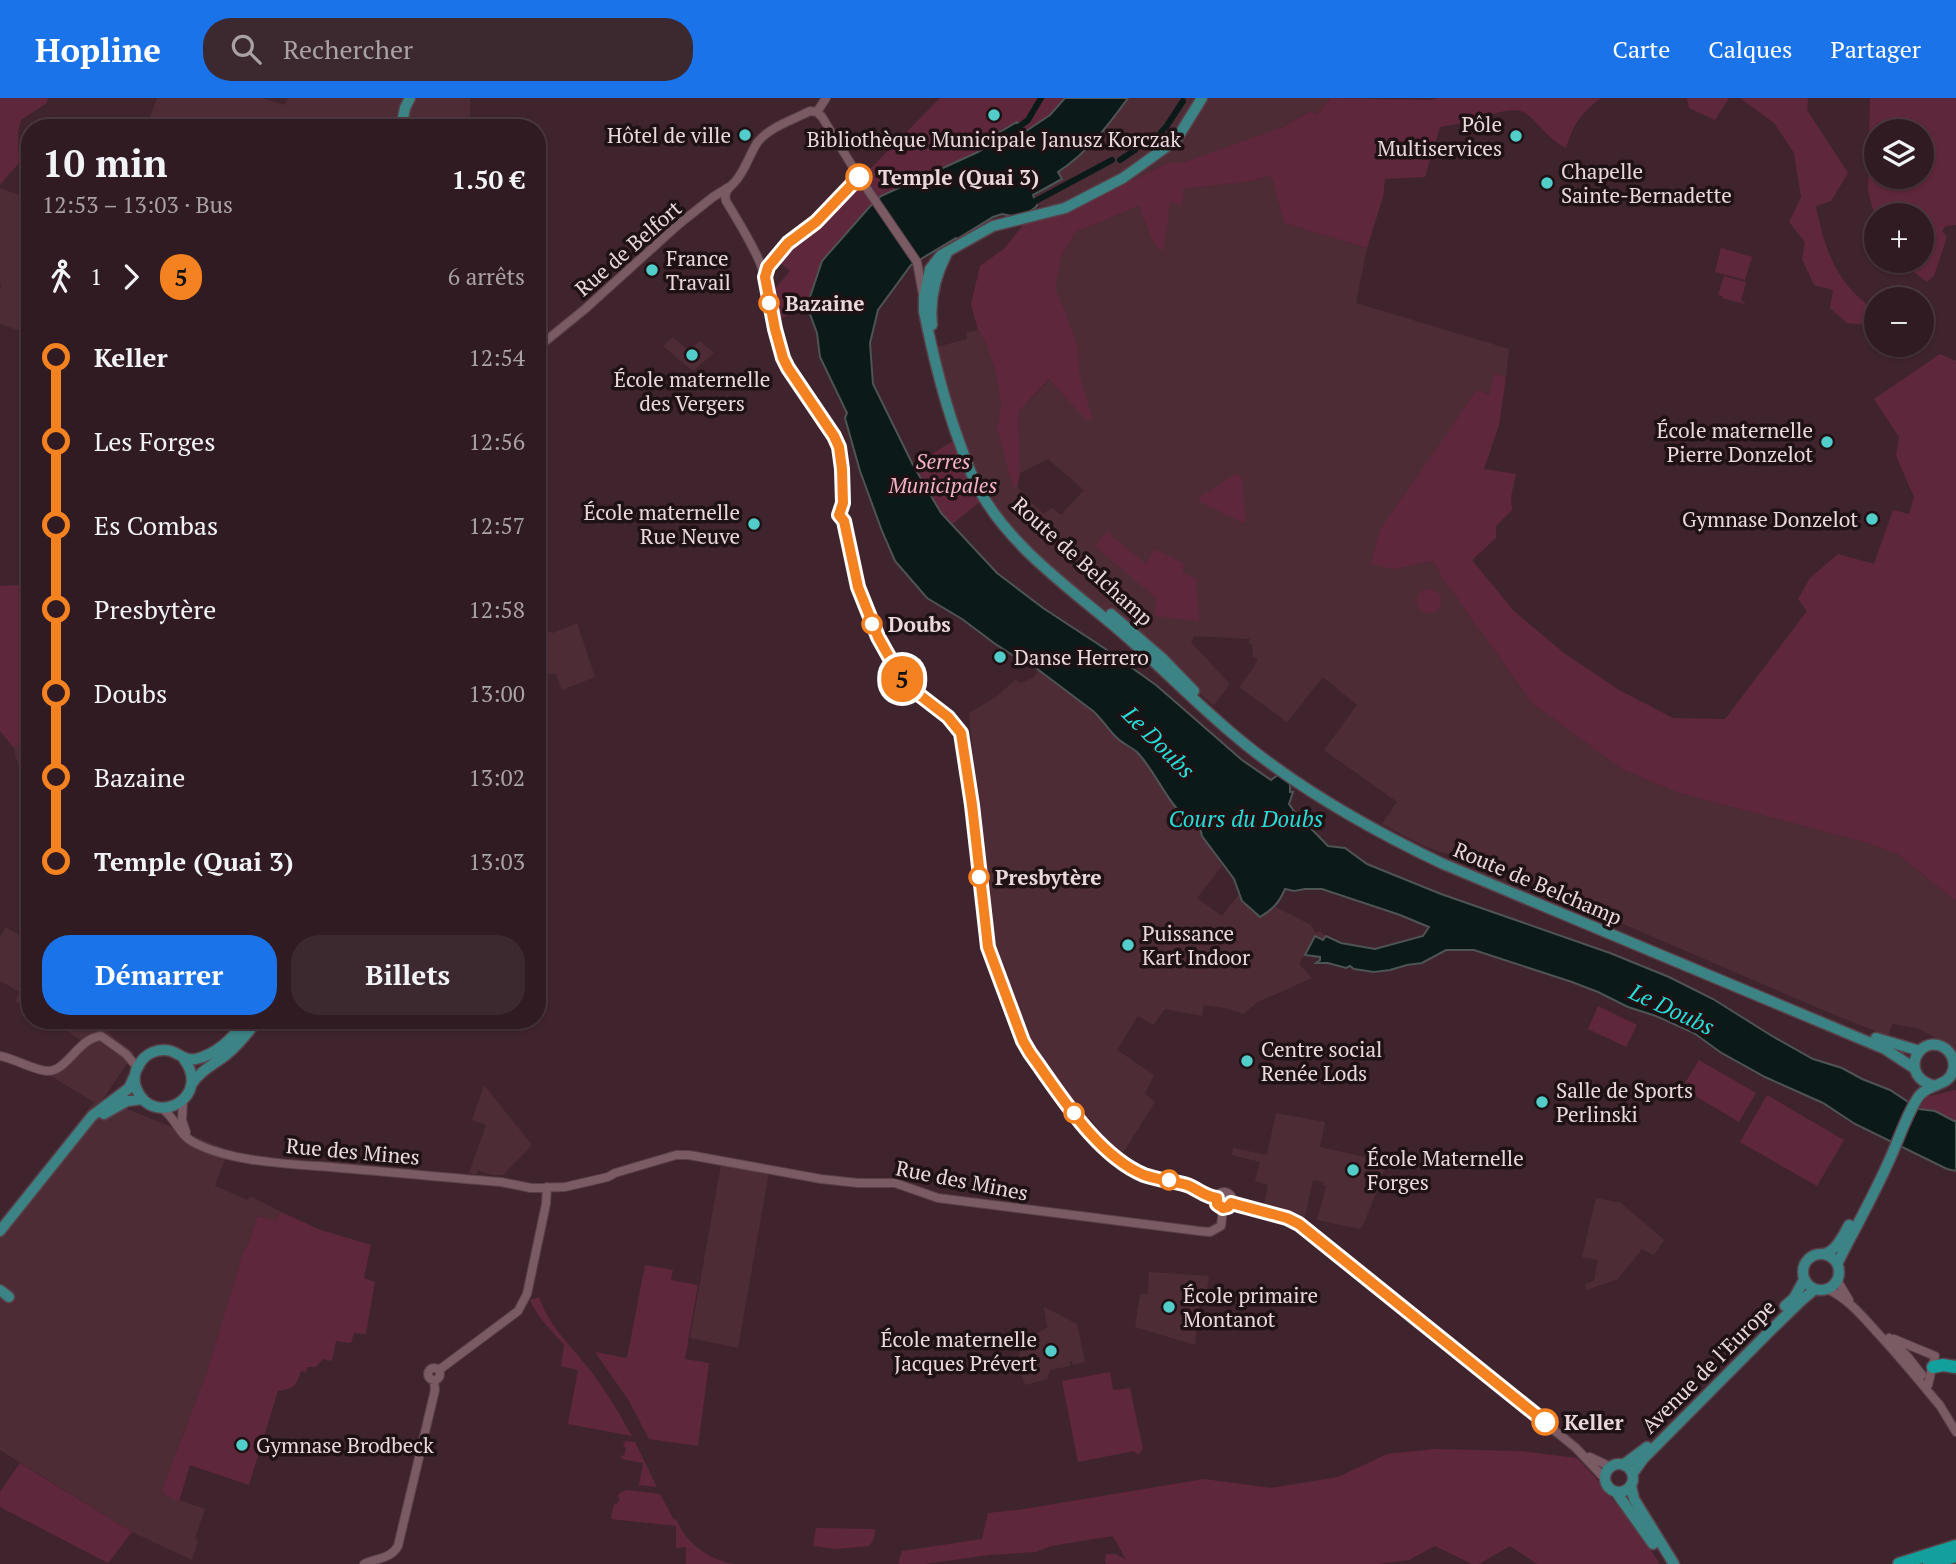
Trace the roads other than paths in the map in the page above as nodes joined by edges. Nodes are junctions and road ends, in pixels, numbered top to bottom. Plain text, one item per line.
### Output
1 (403, 98) edge
2 (410, 98) edge
3 (826, 98) edge
4 (1202, 98) edge
5 (817, 112) junction
6 (397, 119) edge
7 (403, 119) edge
8 (859, 177) junction
9 (729, 187) junction
10 (711, 199) junction
11 (726, 201) junction
12 (949, 251) junction
13 (918, 262) junction
14 (765, 266) junction
15 (930, 269) junction
16 (924, 298) junction
17 (933, 331) junction
18 (546, 341) edge
19 (238, 1029) edge
20 (251, 1029) edge
21 (1920, 1051) junction
22 (126, 1054) junction
23 (0, 1056) edge
24 (146, 1056) junction
25 (183, 1058) junction
26 (1954, 1060) edge
27 (136, 1071) junction
28 (1915, 1072) junction
29 (1952, 1081) edge
30 (1932, 1085) junction
31 (191, 1086) junction
32 (1916, 1097) junction
33 (143, 1099) junction
34 (183, 1100) junction
35 (160, 1107) junction
36 (191, 1141) junction
37 (1891, 1151) junction
38 (547, 1186) junction
39 (1217, 1198) junction
40 (1231, 1203) junction
41 (1223, 1208) junction
42 (1, 1238) edge
43 (1825, 1254) junction
44 (1837, 1264) junction
45 (1804, 1280) junction
46 (1838, 1280) junction
47 (1821, 1289) junction
48 (1854, 1308) junction
49 (1872, 1326) junction
50 (1882, 1332) junction
51 (1932, 1359) junction
52 (1956, 1366) edge
53 (1914, 1369) junction
54 (1928, 1385) junction
55 (1941, 1407) junction
56 (1956, 1432) edge
57 (1576, 1448) junction
58 (1623, 1465) junction
59 (1611, 1467) junction
60 (1633, 1473) junction
61 (1606, 1480) junction
62 (1631, 1486) junction
63 (1616, 1492) junction
64 (1629, 1510) junction
65 (1642, 1512) junction
66 (1956, 1546) edge
67 (1956, 1556) edge
68 (364, 1564) edge
69 (1667, 1564) edge
70 (1674, 1564) edge
71 (1899, 1564) edge
72 (1929, 1564) edge

1 - 6 main road
2 - 7 main road
3 - 5 street
4 - 12 main road
5 - 8 street
5 - 9 street
8 - 13 street
8 - 14 street
9 - 10 street, Rue de Belfort
9 - 11 street
10 - 11 street, Rue de Belfort
10 - 18 street, Rue de Belfort
11 - 14 street
12 - 15 main road
12 - 17 main road
13 - 15 street
13 - 16 street
14 - 39 street
15 - 16 main road, Route de Belchamp
15 - 17 street, Route de Belchamp
16 - 28 main road, Route de Belchamp
17 - 21 main road, Route de Belchamp
19 - 25 main road
20 - 31 main road
21 - 26 main road
21 - 28 main road
22 - 23 street
22 - 24 street
22 - 27 street
24 - 25 main road
24 - 27 main road
25 - 31 main road
26 - 29 main road
27 - 33 main road
27 - 42 main road
28 - 30 main road
28 - 32 main road
29 - 30 main road
30 - 32 main road
31 - 34 main road
32 - 37 main road
33 - 35 main road
33 - 42 main road
34 - 35 main road
34 - 36 street
35 - 36 street, Rue des Mines
36 - 38 street, Rue des Mines
37 - 43 main road
37 - 44 main road
38 - 41 street, Rue des Mines
38 - 68 street
39 - 40 street
39 - 41 street
40 - 41 street
40 - 57 street
43 - 44 main road
43 - 45 main road
44 - 46 main road
45 - 47 main road
45 - 58 main road, Avenue de l'Europe
46 - 47 main road
46 - 48 street
47 - 48 street
47 - 60 main road, Avenue de l'Europe
48 - 49 street
49 - 50 street
49 - 53 street
50 - 51 street
50 - 53 street
51 - 52 highway
51 - 53 street
51 - 53 street
51 - 54 street
53 - 54 street
53 - 55 street
54 - 55 street
55 - 56 street
57 - 59 street
57 - 61 street
58 - 59 main road
58 - 60 main road
59 - 61 main road
60 - 62 main road
61 - 63 main road
62 - 63 main road
62 - 65 main road
63 - 64 main road
64 - 65 main road
64 - 69 main road
65 - 70 main road
66 - 71 highway
67 - 72 highway

